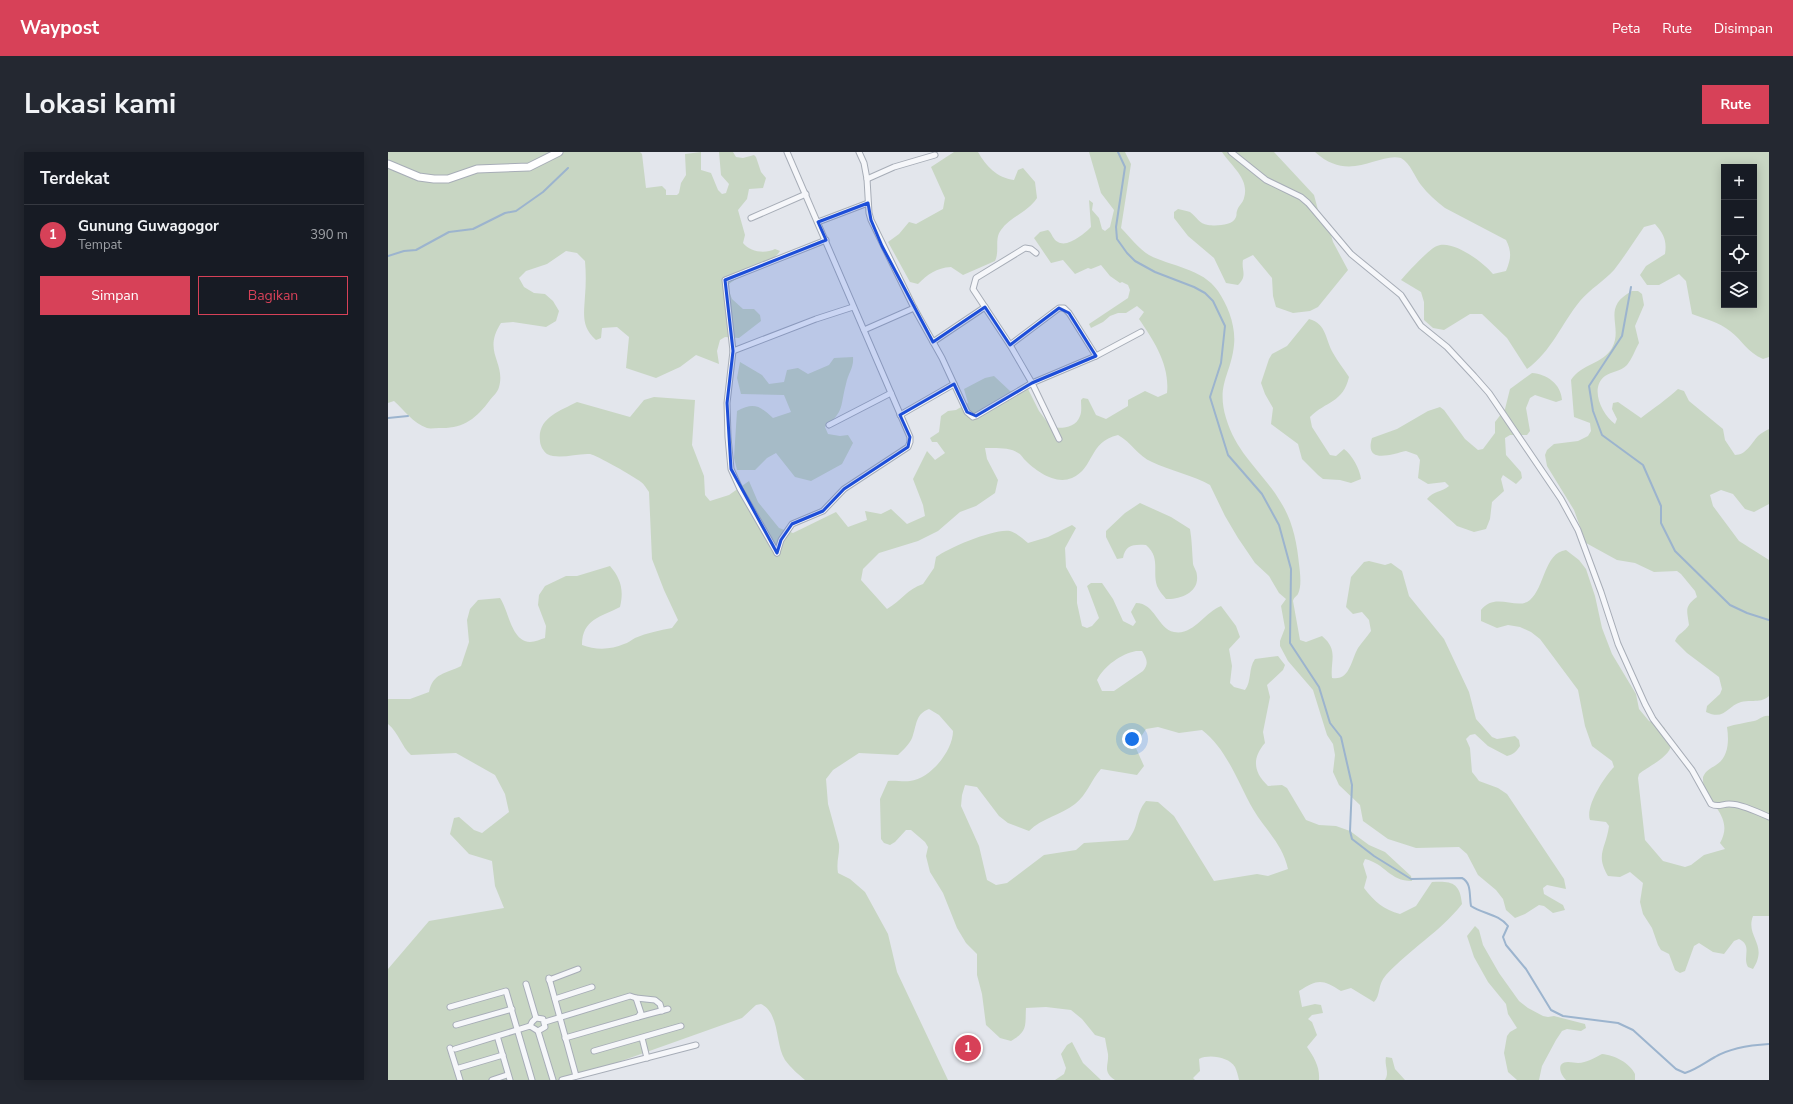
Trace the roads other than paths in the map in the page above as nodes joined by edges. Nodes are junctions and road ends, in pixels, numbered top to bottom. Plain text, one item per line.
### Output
1 (559, 152) edge
2 (787, 152) edge
3 (859, 152) edge
4 (1231, 152) edge
5 (935, 155) dead end
6 (388, 164) edge
7 (867, 179) junction
8 (806, 194) junction
9 (868, 203) junction
10 (751, 218) dead end
11 (818, 222) junction
12 (826, 240) junction
13 (1036, 253) dead end
14 (854, 307) junction
15 (985, 307) junction
16 (914, 308) junction
17 (864, 330) junction
18 (1141, 332) dead end
19 (933, 342) junction
20 (1010, 345) junction
21 (733, 351) junction
22 (1096, 356) junction
23 (1032, 383) junction
24 (954, 384) junction
25 (890, 393) junction
26 (900, 415) junction
27 (829, 425) dead end
28 (1059, 439) dead end
29 (1769, 817) edge
30 (578, 969) dead end
31 (526, 984) dead end
32 (592, 987) dead end
33 (636, 998) junction
34 (555, 999) junction
35 (450, 1007) dead end
36 (512, 1009) junction
37 (668, 1009) dead end
38 (662, 1011) junction
39 (638, 1016) junction
40 (536, 1018) junction
41 (560, 1018) junction
42 (545, 1022) junction
43 (456, 1025) dead end
44 (530, 1026) junction
45 (681, 1026) dead end
46 (518, 1030) junction
47 (538, 1031) junction
48 (565, 1038) junction
49 (642, 1038) junction
50 (498, 1039) dead end
51 (696, 1045) dead end
52 (594, 1051) dead end
53 (503, 1055) junction
54 (647, 1058) junction
55 (459, 1068) dead end
56 (576, 1076) junction
57 (509, 1078) edge
58 (460, 1080) edge
59 (492, 1080) edge
60 (532, 1080) edge
61 (553, 1080) edge
62 (562, 1080) edge

1 - 6 main road
2 - 8 street
3 - 7 street
4 - 29 street
5 - 7 street
7 - 9 street
8 - 10 street
8 - 11 street
9 - 11 street
9 - 16 street
11 - 12 street
12 - 14 street
12 - 21 street
13 - 15 street
14 - 17 street
14 - 21 street
15 - 19 street
15 - 20 street
16 - 17 street
16 - 19 street
17 - 25 street
18 - 22 street
19 - 24 street
20 - 22 street
20 - 23 street
21 - 26 street
22 - 23 street
23 - 24 street
23 - 28 street
24 - 26 street
25 - 26 street
25 - 27 street
30 - 34 street
31 - 40 street
32 - 34 street
33 - 38 street
33 - 39 street
33 - 41 street
34 - 41 street
35 - 36 street
36 - 43 street
36 - 46 street
37 - 38 street
38 - 39 street
39 - 48 street
40 - 42 street
40 - 44 street
41 - 42 street
41 - 48 street
42 - 47 street
44 - 46 street
44 - 47 street
45 - 49 street
46 - 58 street
46 - 60 street
47 - 61 street
48 - 56 street
49 - 52 street
49 - 54 street
50 - 53 street
51 - 54 street
53 - 55 street
53 - 57 street
54 - 56 street
56 - 62 street
57 - 59 street

